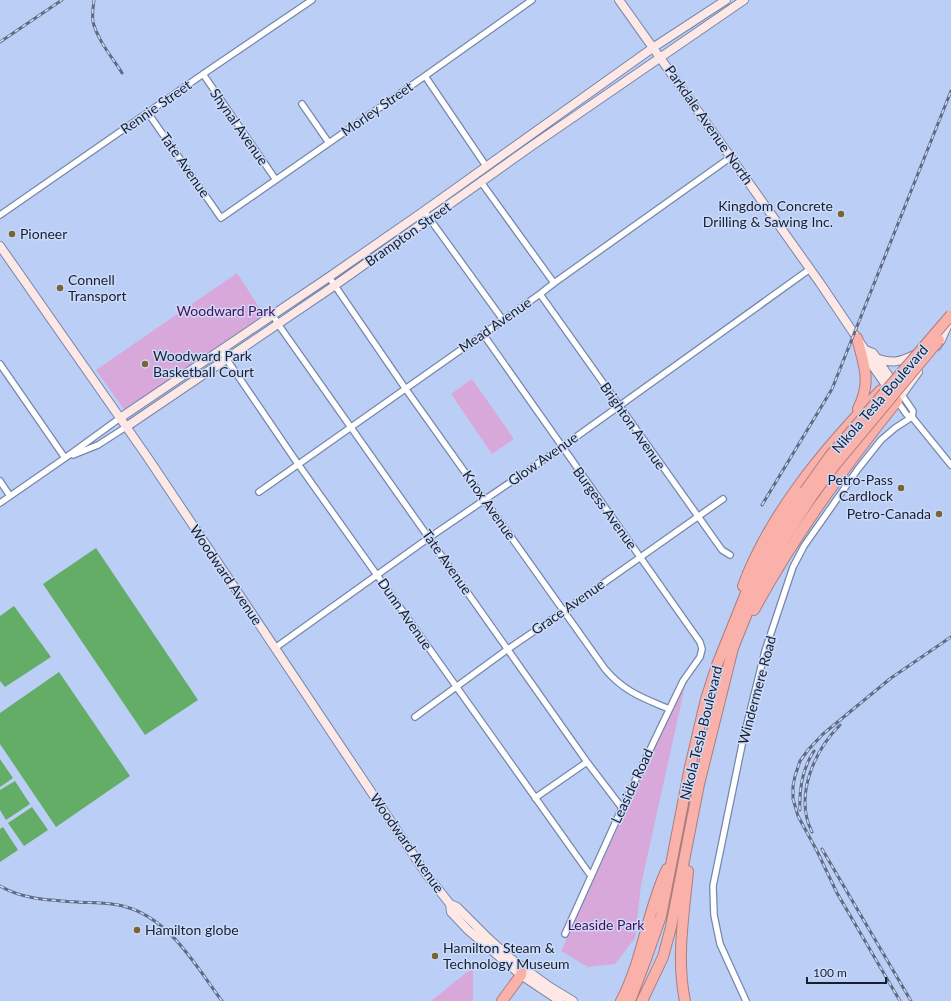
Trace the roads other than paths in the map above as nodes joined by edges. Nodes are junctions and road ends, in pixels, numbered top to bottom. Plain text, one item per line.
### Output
1 (312, 0) edge
2 (532, 0) edge
3 (619, 0) edge
4 (726, 0) edge
5 (744, 0) edge
6 (654, 47) junction
7 (660, 57) junction
8 (203, 74) junction
9 (425, 76) junction
10 (302, 104) dead end
11 (148, 113) junction
12 (329, 142) junction
13 (731, 157) junction
14 (486, 166) junction
15 (276, 180) junction
16 (481, 182) junction
17 (424, 211) junction
18 (0, 215) edge
19 (221, 218) joint
20 (430, 219) junction
21 (0, 246) edge
22 (810, 268) junction
23 (329, 277) junction
24 (554, 282) junction
25 (334, 286) junction
26 (540, 294) junction
27 (273, 315) junction
28 (502, 320) junction
29 (951, 321) edge
30 (278, 324) junction
31 (483, 334) junction
32 (934, 334) junction
33 (857, 338) junction
34 (865, 350) junction
35 (221, 351) junction
36 (914, 354) junction
37 (876, 358) junction
38 (226, 359) junction
39 (0, 364) edge
40 (405, 388) junction
41 (894, 390) junction
42 (618, 405) junction
43 (912, 417) junction
44 (120, 418) junction
45 (847, 426) junction
46 (126, 427) junction
47 (351, 427) junction
48 (562, 447) junction
49 (65, 458) junction
50 (298, 464) junction
51 (951, 465) edge
52 (0, 481) edge
53 (258, 492) dead end
54 (808, 494) junction
55 (10, 496) junction
56 (485, 499) junction
57 (724, 499) dead end
58 (0, 503) edge
59 (698, 517) junction
60 (430, 537) junction
61 (730, 555) dead end
62 (640, 556) junction
63 (377, 575) junction
64 (564, 611) junction
65 (700, 642) joint
66 (275, 648) junction
67 (508, 649) junction
68 (717, 665) junction
69 (727, 668) junction
70 (457, 686) junction
71 (669, 709) junction
72 (415, 717) dead end
73 (587, 762) junction
74 (699, 784) junction
75 (535, 798) junction
76 (622, 808) junction
77 (674, 856) junction
78 (591, 876) junction
79 (565, 934) dead end
80 (522, 971) junction
81 (502, 1001) edge
82 (560, 1001) edge
83 (573, 1001) edge
84 (621, 1001) edge
85 (630, 1001) edge
86 (643, 1001) edge
87 (685, 1001) edge
88 (746, 1001) edge

1 - 8 street, Rennie Street
2 - 9 street, Morley Street
3 - 6 main road, Parkdale Avenue North
4 - 6 main road, Brampton Street
5 - 7 main road, Brampton Street
6 - 7 main road, Parkdale Avenue North
6 - 14 main road, Brampton Street
7 - 13 main road, Parkdale Avenue North
7 - 16 main road, Brampton Street
8 - 11 street, Rennie Street
8 - 15 street, Shynal Avenue
9 - 12 street, Morley Street
9 - 14 street
10 - 12 street
11 - 18 street, Rennie Street
11 - 19 street, Tate Avenue
12 - 15 street, Morley Street
13 - 22 main road, Parkdale Avenue North
13 - 24 street, Mead Avenue
14 - 17 main road, Brampton Street
15 - 19 street, Morley Street
16 - 20 main road, Brampton Street
16 - 24 street
17 - 20 street
17 - 23 main road, Brampton Street
20 - 25 main road, Brampton Street
20 - 28 street
21 - 44 main road, Woodward Avenue
22 - 33 main road, Parkdale Avenue North
22 - 42 street, Glow Avenue
23 - 25 street, Knox Avenue
23 - 27 main road, Brampton Street
24 - 26 street, Mead Avenue
25 - 30 main road, Brampton Street
25 - 40 street, Knox Avenue
26 - 28 street, Mead Avenue
26 - 42 street, Brighton Avenue
27 - 30 street, Tate Avenue
27 - 35 main road, Brampton Street
28 - 31 street, Mead Avenue
29 - 32 main road
29 - 41 main road
29 - 54 highway, Nikola Tesla Boulevard, bridge
30 - 38 main road, Brampton Street
30 - 47 street, Tate Avenue
31 - 40 street, Mead Avenue
31 - 48 street, Burgess Avenue
32 - 36 main road
32 - 41 main road
33 - 34 main road, Parkdale Avenue North
33 - 45 highway
34 - 37 main road, Parkdale Avenue North
34 - 41 main road, Parkdale Avenue North
35 - 38 street, Dunn Avenue
35 - 44 main road, Brampton Street
36 - 37 main road
36 - 41 main road
37 - 41 main road, Parkdale Avenue North
38 - 46 main road, Brampton Street
38 - 50 street, Dunn Avenue
39 - 49 street
40 - 47 street, Mead Avenue
40 - 56 street, Knox Avenue
41 - 43 street, Parkdale Avenue North
41 - 45 highway
41 - 69 highway
42 - 48 street, Glow Avenue
42 - 59 street, Brighton Avenue
43 - 51 street, Parkdale Avenue North
43 - 88 street, Windermere Road
44 - 46 main road, Woodward Avenue
44 - 49 street, Brampton Street
45 - 68 highway
46 - 49 street, Brampton Street
46 - 66 main road, Woodward Avenue
47 - 50 street, Mead Avenue
47 - 60 street, Tate Avenue
48 - 56 street, Glow Avenue
48 - 62 street, Burgess Avenue
49 - 55 street, Brampton Street
50 - 53 street, Mead Avenue
50 - 63 street, Dunn Avenue
52 - 55 street
54 - 68 highway, Nikola Tesla Boulevard
54 - 69 highway, Nikola Tesla Boulevard
55 - 58 street, Brampton Street
56 - 60 street, Glow Avenue
56 - 64 street, Knox Avenue
57 - 59 street, Grace Avenue
59 - 61 street, Brighton Avenue
59 - 62 street, Grace Avenue
60 - 63 street, Glow Avenue
60 - 67 street, Tate Avenue
62 - 64 street, Grace Avenue
62 - 65 street, Burgess Avenue
63 - 66 street, Glow Avenue
63 - 70 street, Dunn Avenue
64 - 67 street, Grace Avenue
64 - 71 street, Knox Avenue
65 - 71 street, Leaside Road
66 - 80 main road, Woodward Avenue
67 - 70 street, Grace Avenue
67 - 73 street, Tate Avenue
68 - 77 highway, Nikola Tesla Boulevard
69 - 74 highway, Nikola Tesla Boulevard
70 - 72 street, Grace Avenue
70 - 75 street, Dunn Avenue
71 - 76 street, Leaside Road
73 - 75 street
73 - 76 street, Tate Avenue
74 - 86 highway, Nikola Tesla Boulevard
74 - 87 highway
75 - 78 street, Dunn Avenue
76 - 78 street, Leaside Road
77 - 84 highway
77 - 85 highway, Nikola Tesla Boulevard
78 - 79 street, Leaside Road
80 - 81 highway
80 - 82 main road, Woodward Avenue
80 - 83 main road, Woodward Avenue

